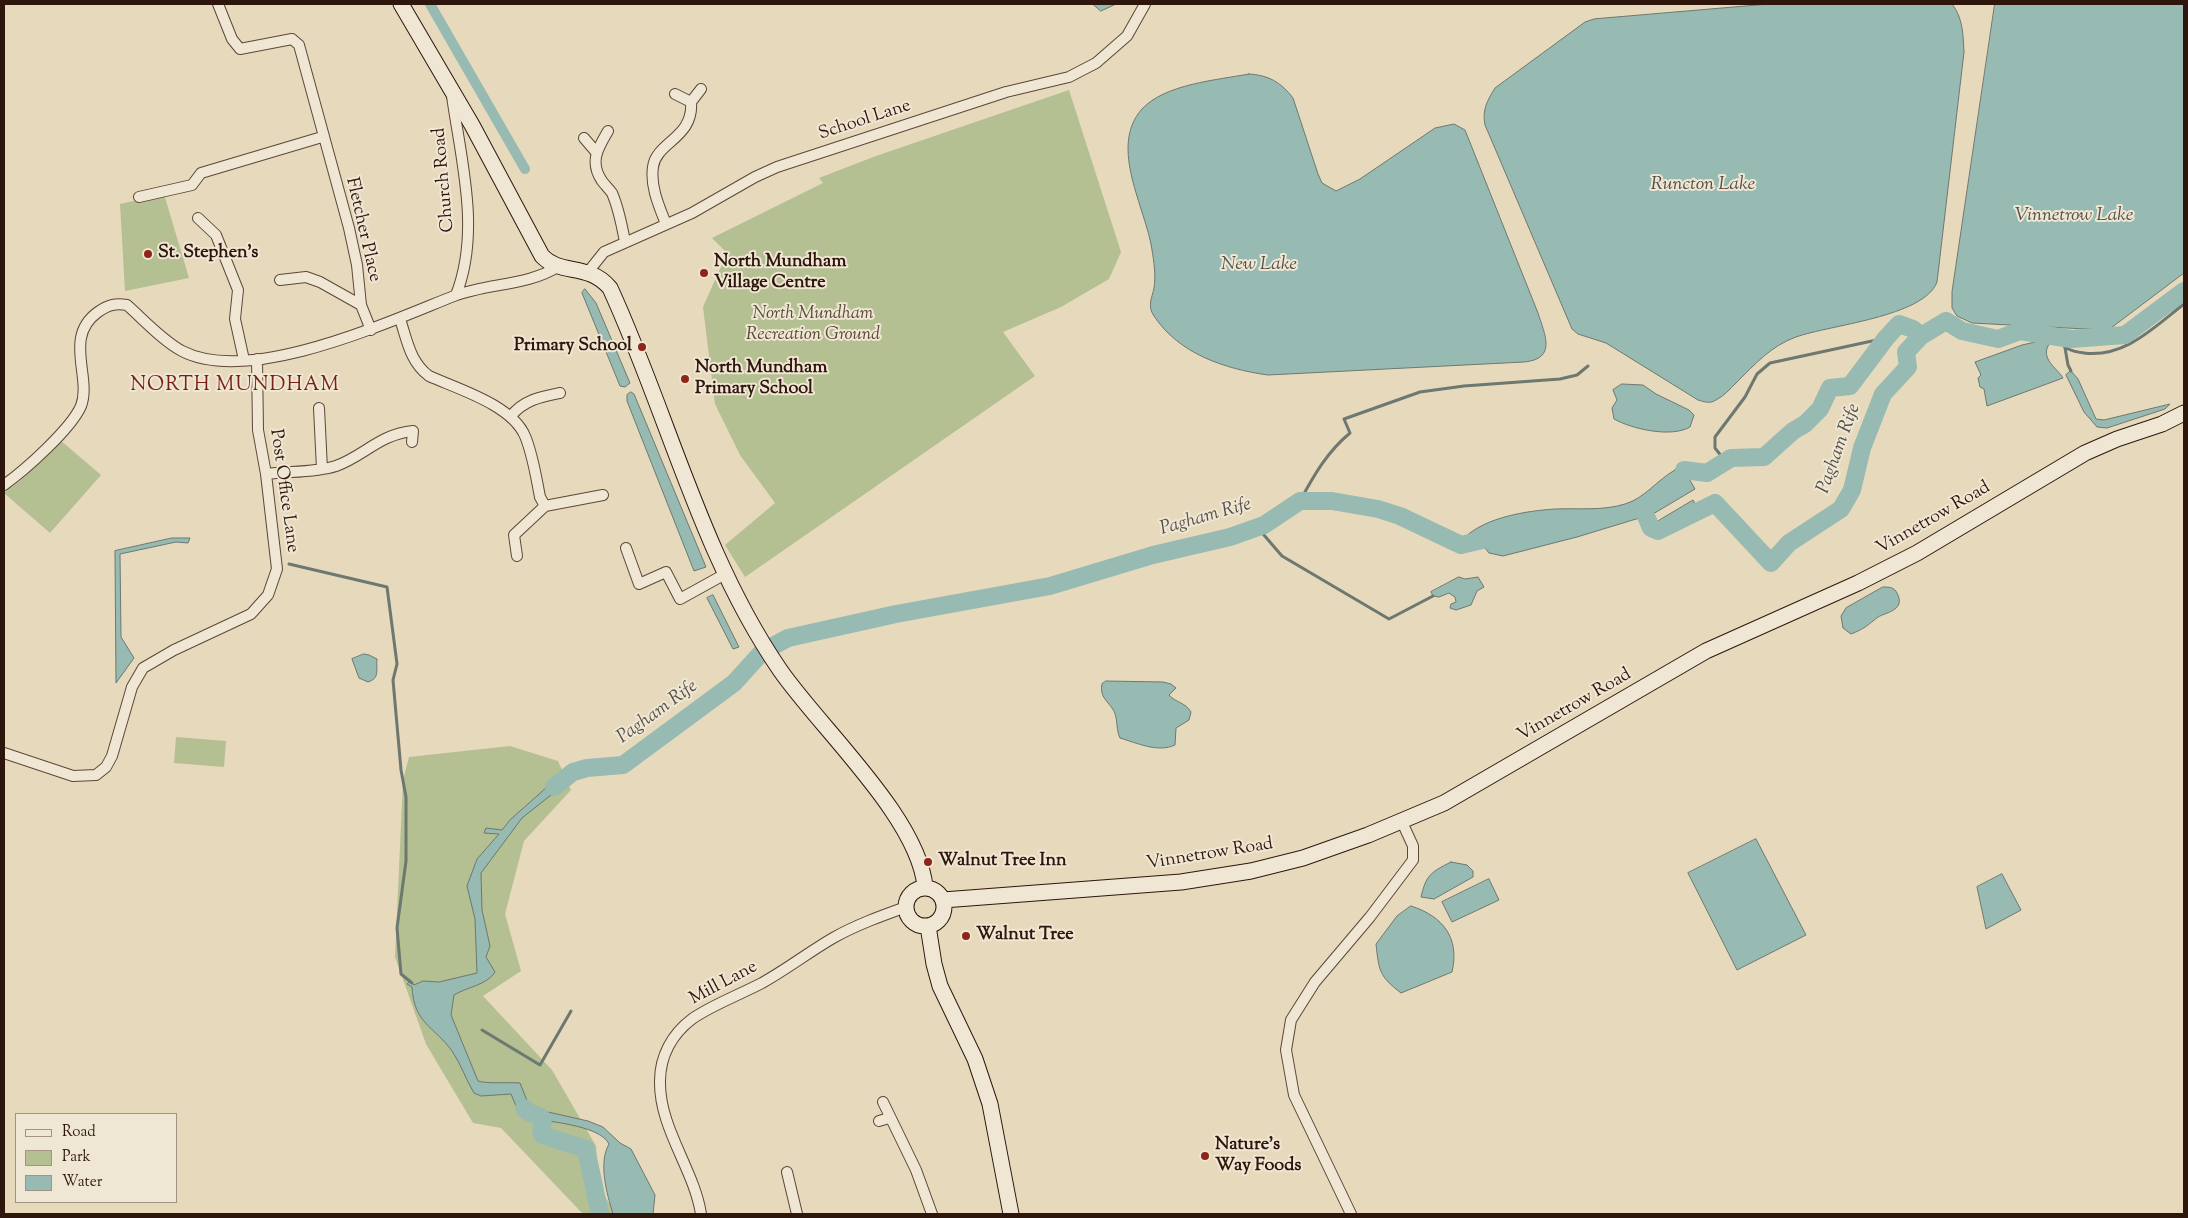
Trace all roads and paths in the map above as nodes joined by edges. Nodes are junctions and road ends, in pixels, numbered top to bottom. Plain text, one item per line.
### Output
1 (218, 4) edge
2 (401, 4) edge
3 (1145, 4) edge
4 (701, 89) dead end
5 (451, 90) junction
6 (675, 94) dead end
7 (691, 102) junction
8 (608, 131) dead end
9 (322, 137) junction
10 (584, 138) dead end
11 (596, 152) junction
12 (139, 197) dead end
13 (198, 218) dead end
14 (666, 224) junction
15 (625, 242) junction
16 (560, 266) junction
17 (588, 272) junction
18 (280, 280) dead end
19 (456, 296) junction
20 (361, 305) junction
21 (400, 319) junction
22 (371, 330) junction
23 (257, 359) junction
24 (244, 360) junction
25 (560, 393) dead end
26 (319, 408) dead end
27 (2184, 413) edge
28 (511, 416) junction
29 (412, 442) dead end
30 (322, 470) junction
31 (266, 474) junction
32 (4, 486) edge
33 (603, 494) dead end
34 (545, 506) junction
35 (626, 548) dead end
36 (517, 556) dead end
37 (727, 572) junction
38 (4, 753) edge
39 (1402, 822) junction
40 (925, 887) junction
41 (943, 900) junction
42 (906, 908) junction
43 (928, 926) junction
44 (883, 1102) dead end
45 (787, 1172) dead end
46 (701, 1214) edge
47 (797, 1214) edge
48 (932, 1214) edge
49 (1011, 1214) edge
50 (1351, 1214) edge

1 - 9 street, Fletcher Place
2 - 5 main road
3 - 14 street, School Lane
4 - 7 street
5 - 16 main road
5 - 19 street, Church Road
6 - 7 street
7 - 14 street
8 - 11 street
9 - 12 street
9 - 20 street, Fletcher Place
10 - 11 street
11 - 15 street
13 - 24 street
14 - 15 street, School Lane
15 - 17 street, School Lane
16 - 17 main road
16 - 19 street
17 - 37 main road
18 - 20 street
19 - 21 street
20 - 22 street, Fletcher Place
21 - 22 street
21 - 28 street
22 - 23 street
23 - 24 street
23 - 31 street, Post Office Lane
24 - 32 street
25 - 28 street
26 - 30 street
27 - 39 main road, Vinnetrow Road
28 - 34 street
29 - 30 street
30 - 31 street
31 - 38 street, Post Office Lane
33 - 34 street
34 - 36 street
35 - 37 street
37 - 40 main road
39 - 41 main road, Vinnetrow Road
39 - 50 street
40 - 41 main road
40 - 42 main road
41 - 43 main road
42 - 43 main road
42 - 46 street, Mill Lane
43 - 49 main road
44 - 48 street
45 - 47 street

